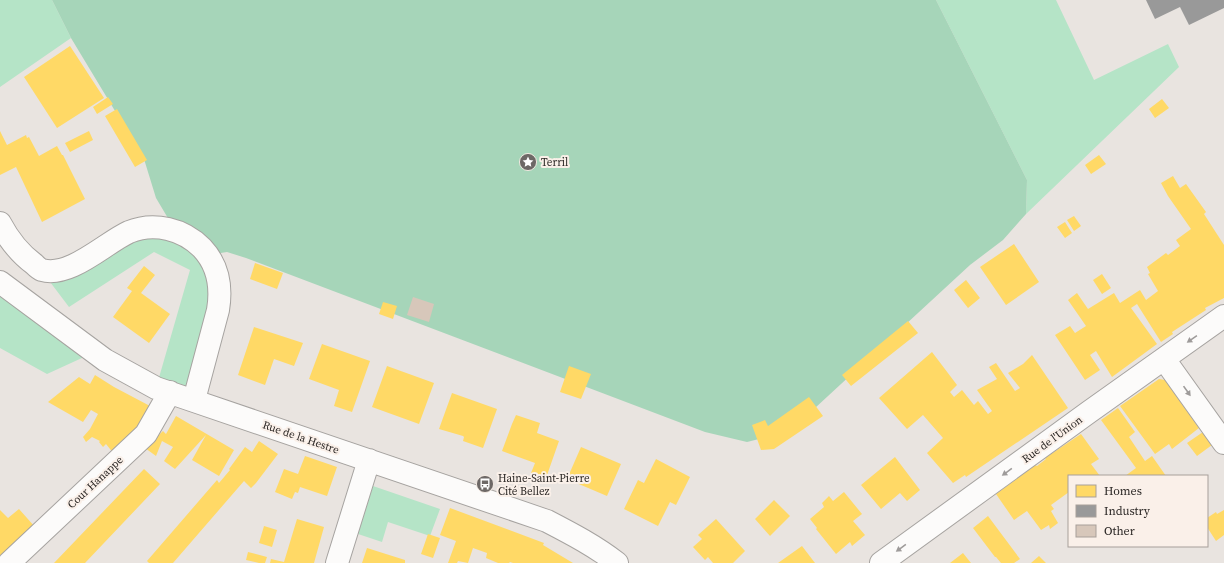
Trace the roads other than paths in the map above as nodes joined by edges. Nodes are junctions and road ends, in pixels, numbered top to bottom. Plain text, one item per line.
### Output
1 (0, 223) edge
2 (0, 282) edge
3 (1224, 316) edge
4 (1164, 359) junction
5 (170, 392) junction
6 (194, 400) junction
7 (1224, 443) edge
8 (369, 460) junction
9 (9, 563) edge
10 (337, 563) edge
11 (617, 563) edge
12 (881, 563) edge

1 - 6 street
2 - 5 street, Rue de la Hestre
3 -> 4 street, Rue de l'Union
4 -> 7 street
4 -> 12 street, Rue de l'Union
5 - 6 street, Rue de la Hestre
5 - 9 street, Cour Hanappe
6 - 8 street, Rue de la Hestre
8 - 10 street
8 - 11 street, Rue de la Hestre

